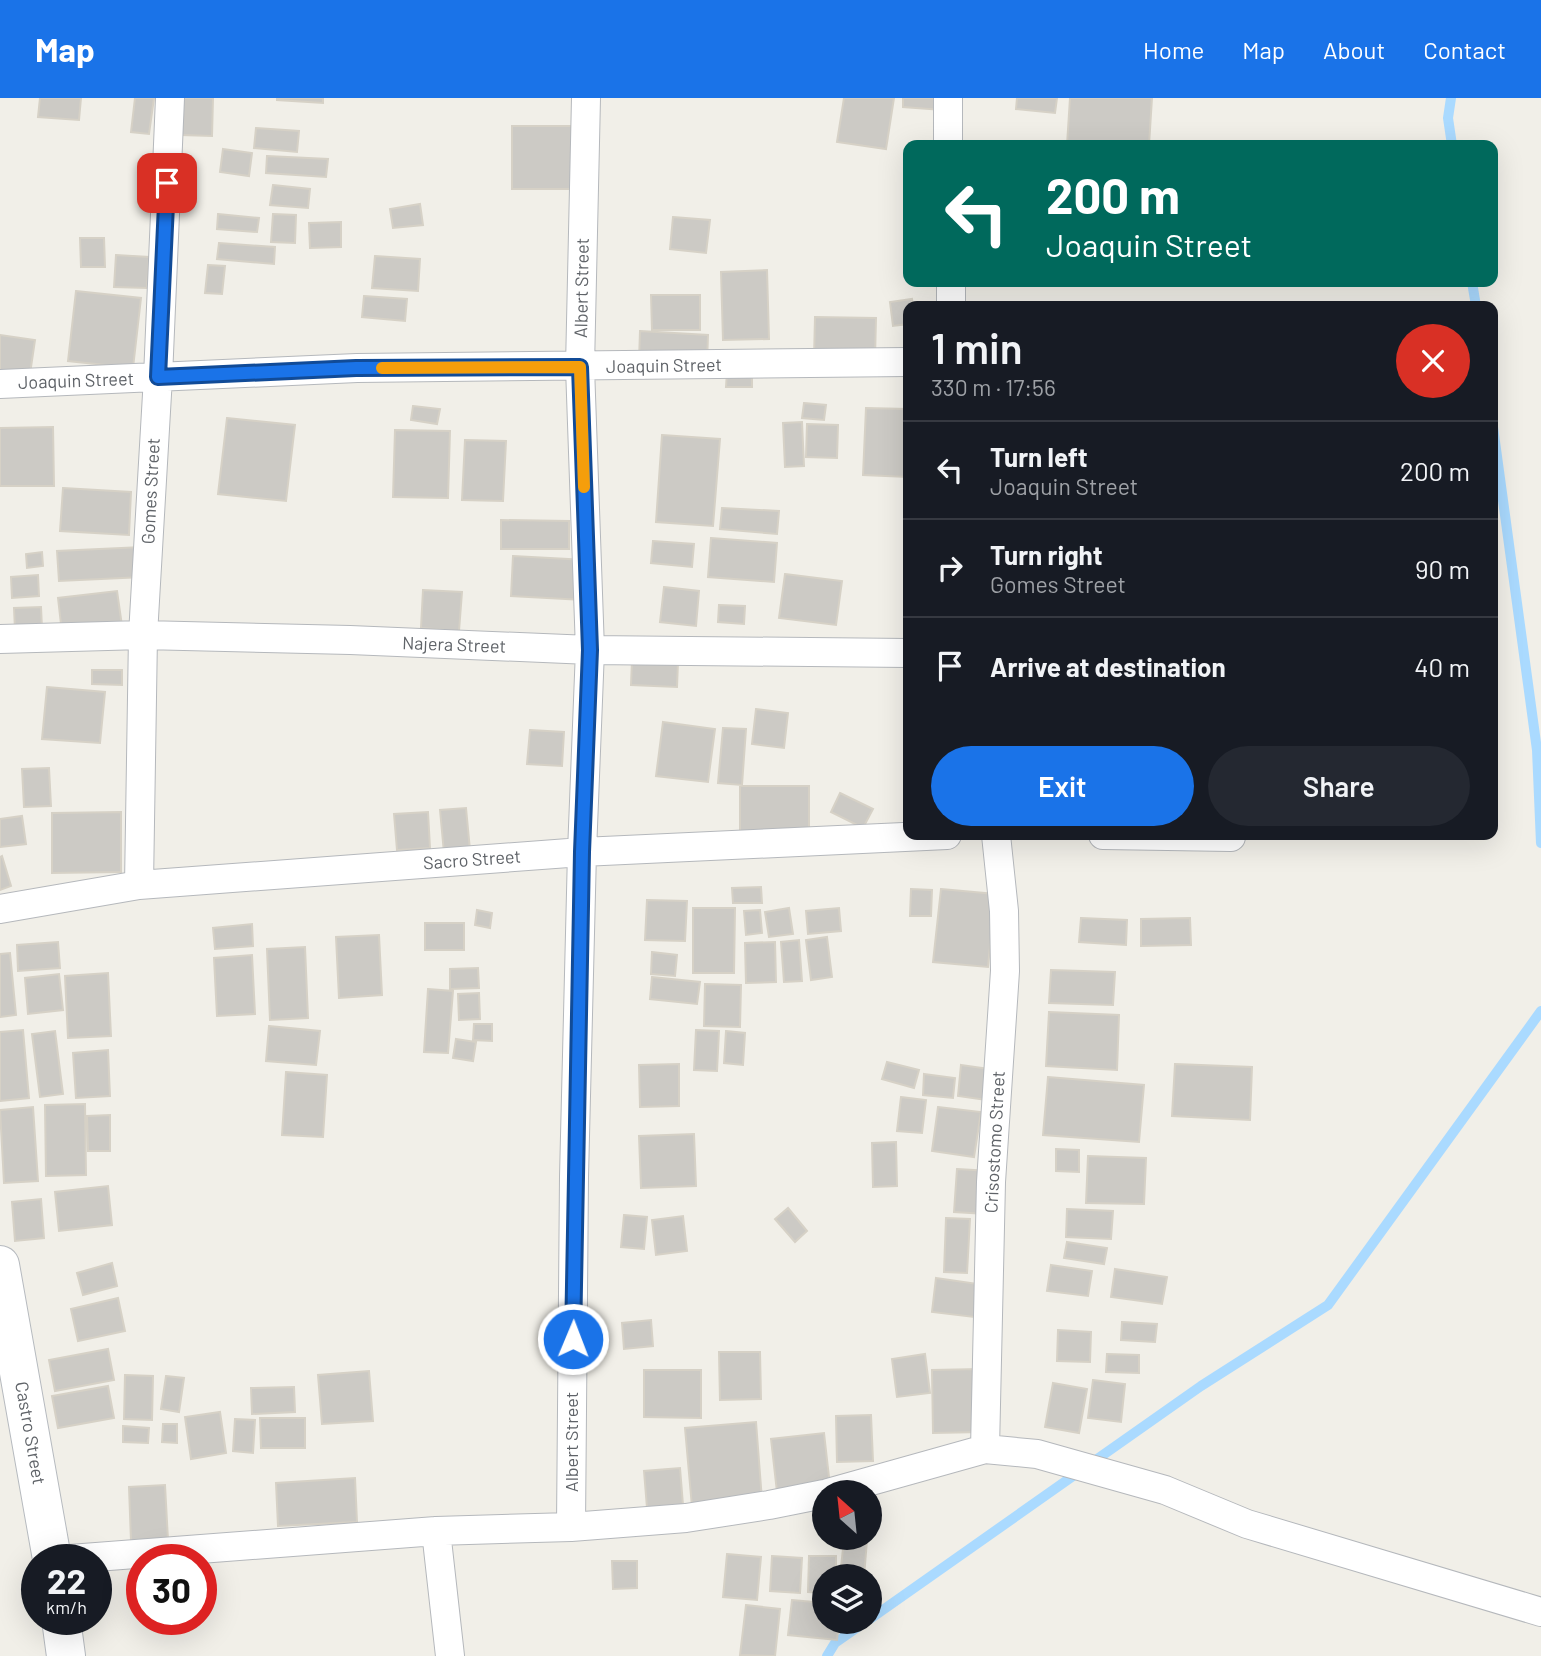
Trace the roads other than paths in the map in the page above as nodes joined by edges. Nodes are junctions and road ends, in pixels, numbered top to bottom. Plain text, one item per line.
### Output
1 (170, 98) edge
2 (586, 98) edge
3 (948, 98) edge
4 (948, 140) edge
5 (903, 362) edge
6 (580, 367) junction
7 (158, 377) junction
8 (0, 384) edge
9 (143, 635) junction
10 (0, 639) edge
11 (590, 650) junction
12 (903, 653) edge
13 (903, 837) edge
14 (997, 840) edge
15 (582, 852) junction
16 (139, 885) junction
17 (0, 909) edge
18 (0, 1265) edge
19 (985, 1449) junction
20 (873, 1480) edge
21 (812, 1496) edge
22 (571, 1527) junction
23 (436, 1531) junction
24 (49, 1544) edge
25 (112, 1556) edge
26 (1541, 1612) edge
27 (63, 1635) edge
28 (66, 1656) edge
29 (450, 1656) edge

1 - 7 street, Gomes Street
2 - 6 street, Albert Street
3 - 4 street
5 - 6 street, Joaquin Street
6 - 7 street, Joaquin Street
6 - 11 street, Albert Street
7 - 8 street, Joaquin Street
7 - 9 street, Gomes Street
9 - 10 street, Najera Street
9 - 11 street, Najera Street
9 - 16 street, Gomes Street
11 - 12 street, Najera Street
11 - 15 street, Albert Street
13 - 15 street, Sacro Street
14 - 19 street, Crisostomo Street
15 - 16 street, Sacro Street
15 - 22 street, Albert Street
16 - 17 street, Sacro Street
18 - 24 main road, Castro Street
19 - 20 street
19 - 26 street
21 - 22 street
22 - 23 street
23 - 25 street
23 - 29 street
27 - 28 main road

